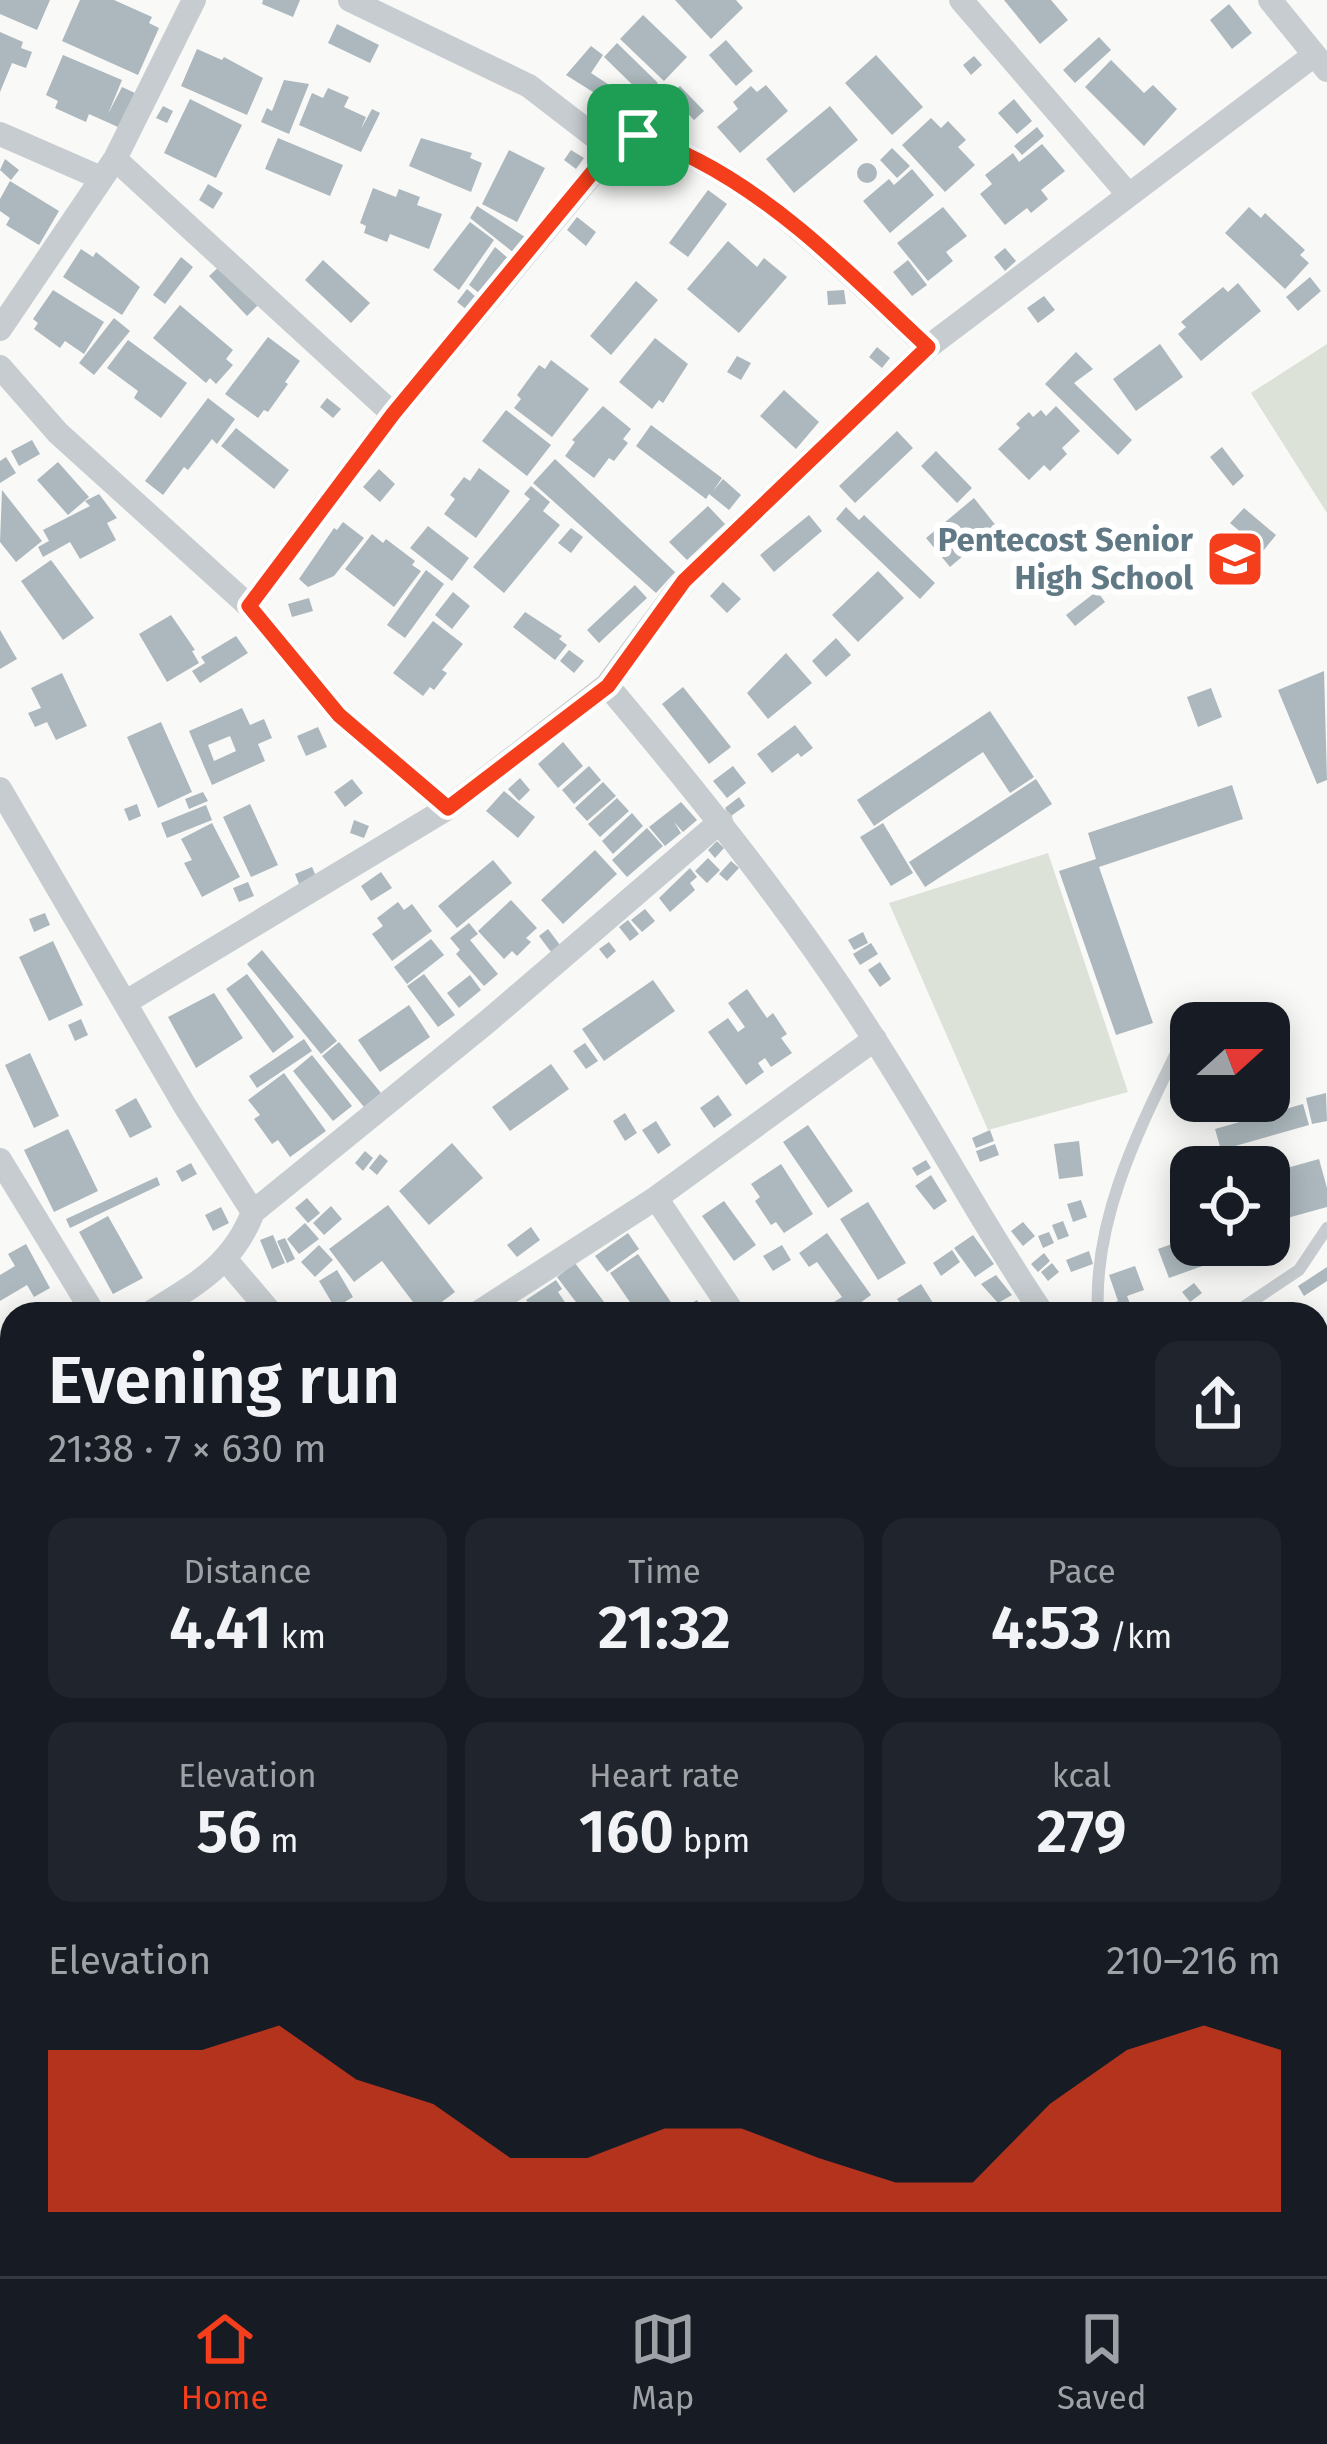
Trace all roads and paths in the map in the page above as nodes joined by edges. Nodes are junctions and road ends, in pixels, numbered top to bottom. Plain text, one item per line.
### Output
1 (194, 0) edge
2 (350, 0) edge
3 (961, 0) edge
4 (1270, 0) edge
5 (1320, 63) edge
6 (0, 134) edge
7 (611, 150) junction
8 (108, 168) junction
9 (1128, 194) junction
10 (0, 329) edge
11 (928, 347) junction
12 (0, 367) edge
13 (393, 414) junction
14 (249, 606) junction
15 (608, 686) junction
16 (0, 789) edge
17 (448, 808) junction
18 (721, 821) junction
19 (126, 1002) junction
20 (874, 1039) junction
21 (1170, 1066) edge
22 (0, 1160) edge
23 (656, 1198) junction
24 (253, 1211) junction
25 (1327, 1228) edge
26 (226, 1260) junction
27 (87, 1302) edge
28 (165, 1302) edge
29 (262, 1302) edge
30 (495, 1302) edge
31 (726, 1302) edge
32 (1035, 1302) edge
33 (1099, 1302) edge
34 (1251, 1302) edge

1 - 8 street
2 - 7 street
3 - 9 street
4 - 5 street
5 - 9 street
6 - 8 street
7 - 11 street
7 - 13 street
8 - 10 street
8 - 13 street
9 - 11 street
11 - 15 street
12 - 14 street
13 - 14 street
14 - 17 street
15 - 17 street
15 - 18 street
16 - 19 street
17 - 19 street
18 - 20 street
18 - 24 street
19 - 24 street
20 - 23 street
20 - 32 street
21 - 33 lane
22 - 27 street
23 - 30 street
23 - 31 street
24 - 26 street
25 - 34 lane
26 - 28 street
26 - 29 street

